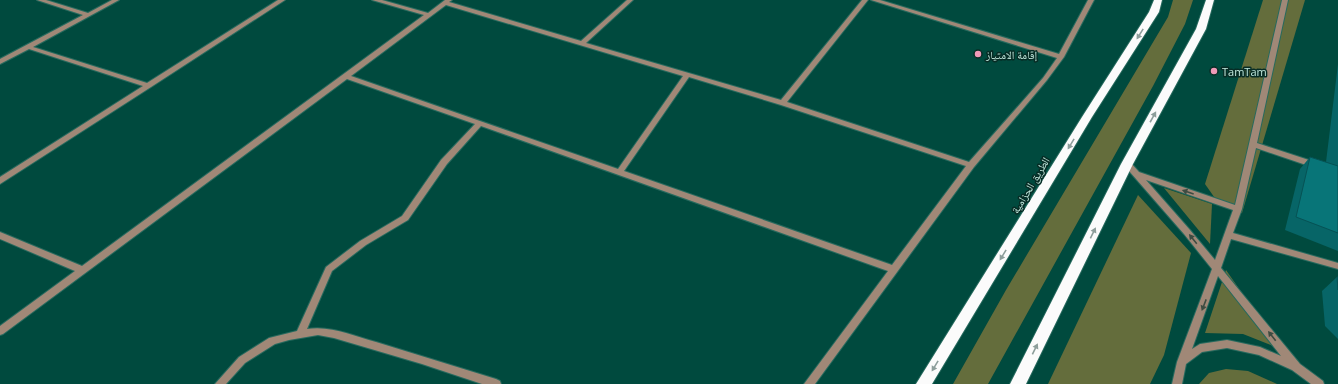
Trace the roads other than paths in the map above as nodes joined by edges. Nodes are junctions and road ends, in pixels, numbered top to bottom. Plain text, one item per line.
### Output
1 (40, 0) edge
2 (116, 0) edge
3 (282, 0) edge
4 (375, 0) edge
5 (630, 0) edge
6 (865, 0) edge
7 (874, 0) edge
8 (1091, 0) edge
9 (1158, 0) edge
10 (1210, 0) edge
11 (1285, 0) edge
12 (447, 1) edge
13 (89, 14) junction
14 (429, 15) junction
15 (581, 44) junction
16 (28, 47) junction
17 (1061, 57) junction
18 (0, 62) edge
19 (688, 75) junction
20 (346, 76) junction
21 (149, 86) junction
22 (783, 103) junction
23 (479, 124) junction
24 (1253, 144) junction
25 (1127, 164) junction
26 (971, 165) junction
27 (1324, 168) edge
28 (619, 173) junction
29 (1138, 175) junction
30 (0, 181) edge
31 (1238, 209) junction
32 (0, 235) edge
33 (1229, 235) junction
34 (1338, 266) edge
35 (893, 269) junction
36 (1218, 269) junction
37 (83, 270) junction
38 (0, 331) edge
39 (300, 334) junction
40 (1182, 362) junction
41 (1296, 367) junction
42 (220, 384) edge
43 (496, 384) edge
44 (809, 384) edge
45 (924, 384) edge
46 (1018, 384) edge
47 (1176, 384) edge
48 (1319, 384) edge

1 - 13 street
2 - 13 street
3 - 21 street
4 - 14 street
5 - 15 street
6 - 22 street
7 - 17 street
8 - 17 street
9 -> 45 highway, الطريق الحزامية
25 -> 10 highway
11 - 24 street
12 - 14 street
12 - 15 street
13 - 16 street
14 - 20 street
15 - 19 street
16 - 18 street
16 - 21 street
17 - 26 street
19 - 22 street
19 - 28 street
20 - 23 street
20 - 37 street
21 - 30 street
22 - 26 street
23 - 28 street
23 - 39 street
24 - 27 street
24 - 31 street
25 - 29 street
46 -> 25 highway
26 - 35 street
28 - 35 street
31 -> 29 street
36 -> 29 street
31 - 33 street
32 - 37 street
33 - 34 street
33 - 36 street
35 - 44 street
36 -> 40 street
41 -> 36 street
37 - 38 street
39 - 42 street
39 - 43 street
40 - 41 street
40 - 47 street
41 - 48 street

